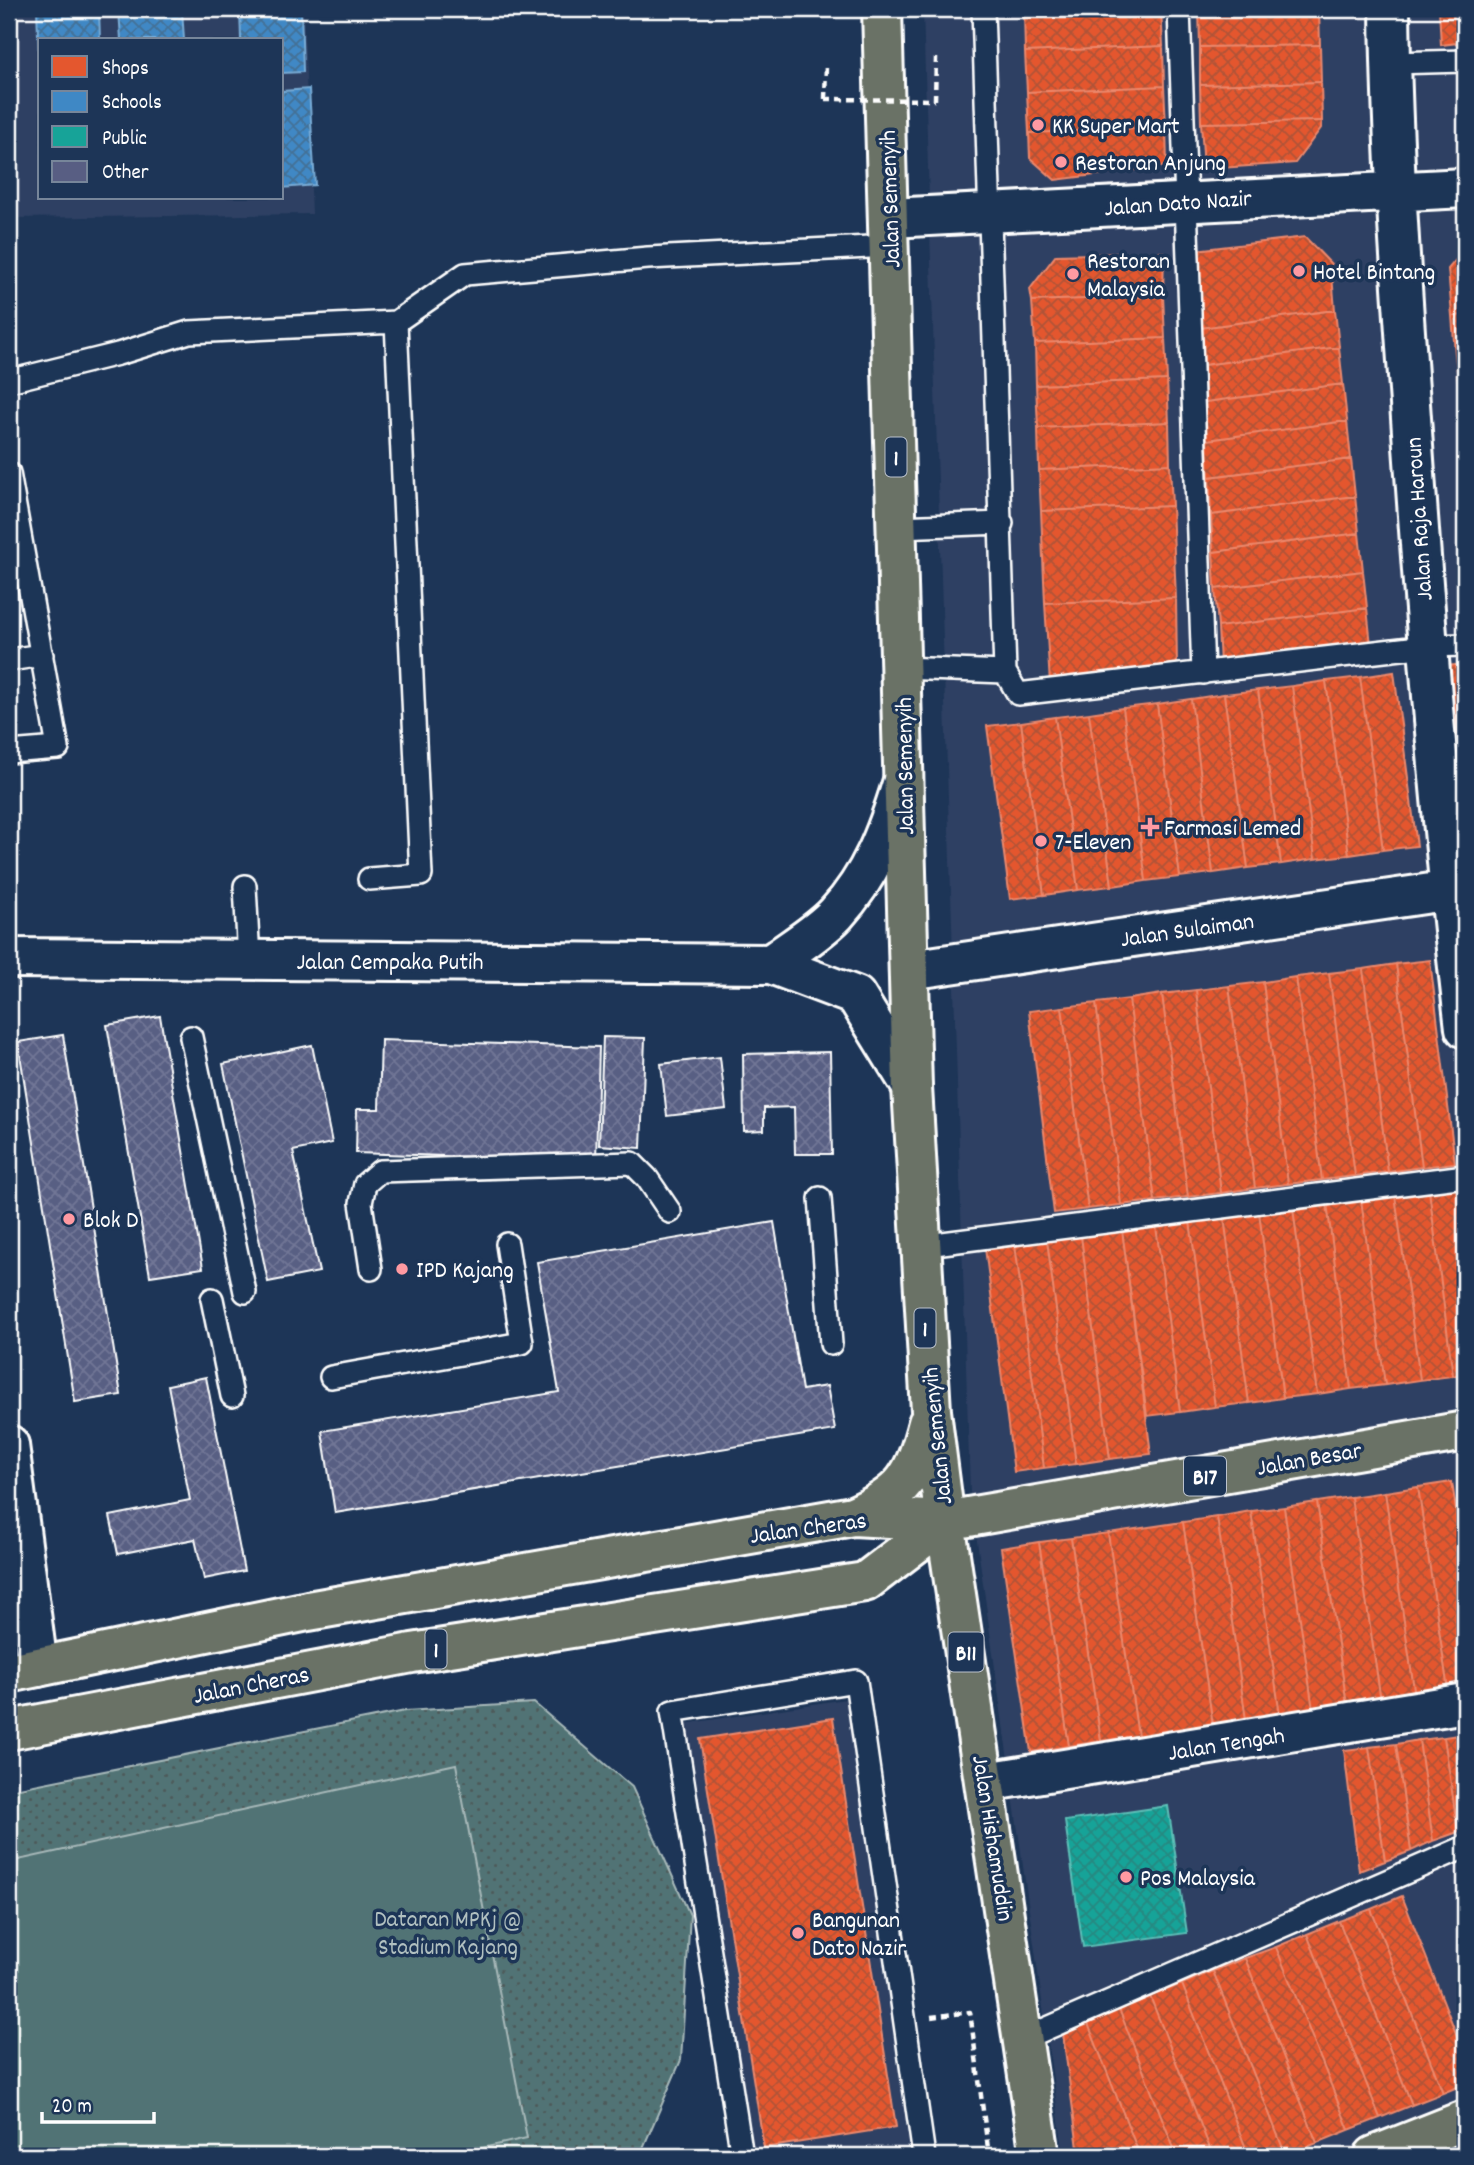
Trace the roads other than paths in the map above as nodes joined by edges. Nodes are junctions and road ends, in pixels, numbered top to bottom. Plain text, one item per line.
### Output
1 (882, 9) edge
2 (983, 9) edge
3 (1179, 9) edge
4 (1390, 9) edge
5 (1465, 61) edge
6 (1391, 63) junction
7 (1465, 188) edge
8 (1394, 190) junction
9 (1185, 201) junction
10 (990, 214) junction
11 (890, 232) junction
12 (396, 322) junction
13 (9, 381) edge
14 (9, 473) edge
15 (1002, 523) junction
16 (898, 527) junction
17 (1465, 645) edge
18 (1427, 646) junction
19 (42, 655) junction
20 (9, 660) edge
21 (901, 668) junction
22 (1005, 672) junction
23 (1203, 673) junction
24 (9, 752) edge
25 (904, 778) junction
26 (369, 879) dead end
27 (245, 886) dead end
28 (1457, 889) edge
29 (9, 958) edge
30 (249, 960) junction
31 (771, 964) junction
32 (909, 970) junction
33 (1465, 1028) edge
34 (191, 1037) dead end
35 (912, 1087) junction
36 (1465, 1176) edge
37 (820, 1198) dead end
38 (670, 1212) dead end
39 (507, 1244) dead end
40 (919, 1246) junction
41 (371, 1269) dead end
42 (244, 1292) dead end
43 (212, 1299) dead end
44 (831, 1344) dead end
45 (331, 1377) dead end
46 (232, 1396) dead end
47 (931, 1410) junction
48 (1465, 1431) edge
49 (9, 1445) edge
50 (853, 1516) junction
51 (945, 1521) junction
52 (24, 1670) edge
53 (1465, 1703) edge
54 (9, 1730) edge
55 (986, 1782) junction
56 (1465, 1847) edge
57 (1025, 2038) junction
58 (1465, 2120) edge
59 (742, 2156) edge
60 (924, 2156) edge
61 (1040, 2156) edge
62 (1374, 2156) edge

1 - 11 main road, Jalan Semenyih / 1
2 - 10 lane
3 - 9 lane
4 - 6 street, Jalan Raja Haroun
5 - 6 lane
6 - 8 street, Jalan Raja Haroun
7 - 8 street, Jalan Dato Nazir
8 - 9 street, Jalan Dato Nazir
8 - 18 street, Jalan Raja Haroun
9 - 10 street, Jalan Dato Nazir
9 - 23 lane
10 - 11 street, Jalan Dato Nazir
10 - 15 lane
11 - 12 lane
11 - 16 main road, Jalan Semenyih / 1
12 - 13 lane
12 - 26 lane
14 - 19 lane
15 - 16 lane
15 - 22 lane
16 - 21 main road, Jalan Semenyih / 1
17 - 18 lane
18 - 23 lane
18 - 28 street, Jalan Raja Haroun
19 - 20 lane
19 - 24 lane
21 - 22 lane
21 - 25 main road, Jalan Semenyih / 1
22 - 23 lane
25 - 31 street
25 - 32 main road, Jalan Semenyih / 1
27 - 30 lane
28 - 32 street, Jalan Sulaiman
28 - 33 street, Jalan Raja Haroun
29 - 30 street, Jalan Cempaka Putih
30 - 31 street, Jalan Cempaka Putih
31 - 35 street, Jalan Cempaka Putih
32 - 35 main road, Jalan Semenyih / 1
34 - 42 lane
35 - 40 main road, Jalan Semenyih / 1
36 - 40 lane
37 - 44 lane
38 - 41 lane
39 - 45 lane
40 - 47 main road, Jalan Semenyih / 1
43 - 46 lane
47 - 50 main road
47 - 51 main road, Jalan Semenyih / 1
48 - 51 main road, Jalan Besar / B17
49 - 52 street
50 - 51 main road, Jalan Cheras / B17
50 - 52 main road, Jalan Cheras
51 - 54 main road, Jalan Cheras / 1
51 - 55 main road, Jalan Hishamuddin / B11
53 - 55 street, Jalan Tengah
55 - 57 main road, Jalan Hishamuddin / B11
56 - 57 lane
57 - 61 main road, Jalan Hishamuddin / B11
58 - 62 main road
59 - 60 lane

